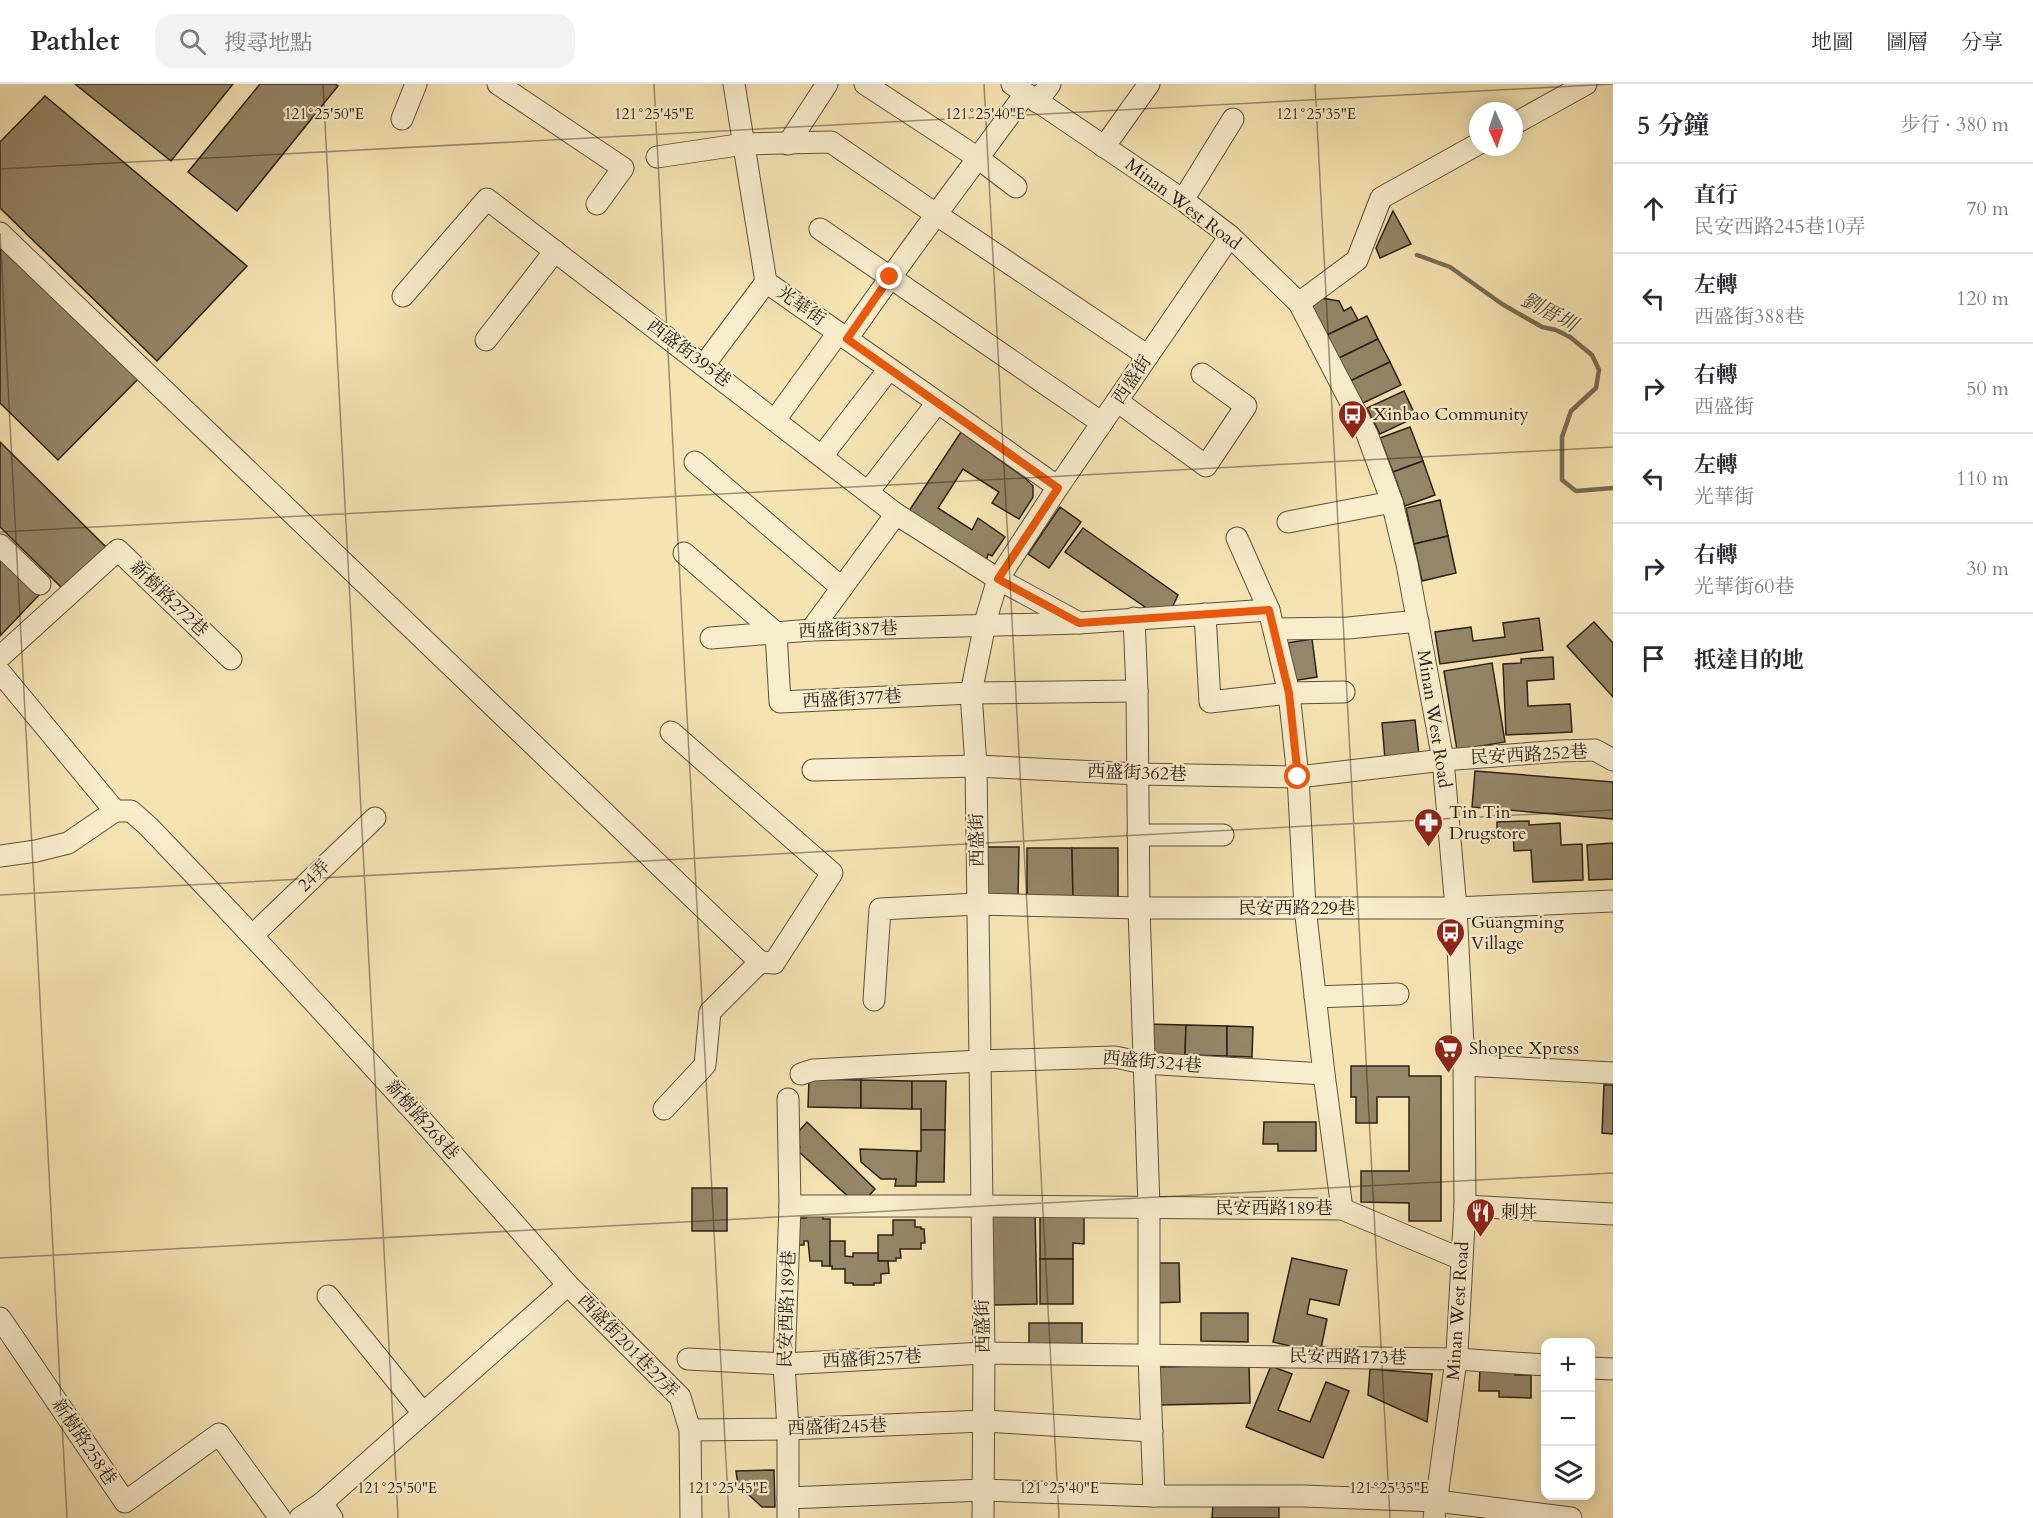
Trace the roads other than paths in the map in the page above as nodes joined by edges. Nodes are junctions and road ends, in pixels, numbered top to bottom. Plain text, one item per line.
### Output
1 (416, 84) edge
2 (498, 84) edge
3 (734, 84) edge
4 (827, 84) edge
5 (865, 84) edge
6 (1050, 84) edge
7 (1149, 84) edge
8 (1586, 84) edge
9 (1025, 93) edge
10 (402, 119) dead end
11 (1233, 119) dead end
12 (1523, 119) edge
13 (744, 144) junction
14 (788, 144) junction
15 (1104, 147) junction
16 (1469, 149) edge
17 (657, 157) dead end
18 (978, 158) junction
19 (1016, 187) dead end
20 (1183, 201) junction
21 (597, 204) dead end
22 (937, 215) junction
23 (820, 229) dead end
24 (0, 233) edge
25 (1230, 236) junction
26 (555, 251) junction
27 (890, 277) junction
28 (766, 282) junction
29 (403, 296) dead end
30 (1299, 303) junction
31 (843, 336) junction
32 (486, 340) dead end
33 (1148, 356) junction
34 (704, 365) junction
35 (890, 369) junction
36 (1202, 374) dead end
37 (1117, 401) junction
38 (937, 403) junction
39 (775, 420) junction
40 (1102, 423) junction
41 (822, 456) junction
42 (695, 462) dead end
43 (1058, 488) junction
44 (868, 492) junction
45 (1392, 502) junction
46 (896, 514) junction
47 (1288, 522) dead end
48 (1237, 538) dead end
49 (0, 545) edge
50 (684, 553) dead end
51 (998, 579) junction
52 (40, 584) dead end
53 (842, 588) junction
54 (1205, 614) junction
55 (1134, 618) junction
56 (1272, 619) junction
57 (1418, 621) junction
58 (1079, 623) junction
59 (985, 627) junction
60 (811, 630) junction
61 (776, 633) junction
62 (711, 638) dead end
63 (0, 657) edge
64 (231, 659) dead end
65 (0, 672) edge
66 (1137, 691) junction
67 (1344, 692) dead end
68 (971, 693) junction
69 (1289, 693) junction
70 (671, 732) dead end
71 (1443, 760) junction
72 (1613, 760) edge
73 (976, 766) junction
74 (813, 770) dead end
75 (1138, 774) junction
76 (1298, 777) junction
77 (115, 811) junction
78 (375, 818) dead end
79 (1138, 835) junction
80 (1223, 835) dead end
81 (0, 856) edge
82 (1613, 901) edge
83 (978, 904) junction
84 (1139, 908) junction
85 (1305, 908) junction
86 (1456, 908) junction
87 (253, 935) junction
88 (760, 962) junction
89 (1398, 994) dead end
90 (1315, 997) junction
91 (874, 1000) dead end
92 (980, 1061) junction
93 (1143, 1063) junction
94 (1464, 1065) junction
95 (1613, 1073) edge
96 (801, 1074) dead end
97 (1324, 1074) junction
98 (788, 1100) dead end
99 (664, 1109) dead end
100 (790, 1206) junction
101 (981, 1206) junction
102 (1465, 1206) junction
103 (1149, 1207) junction
104 (1342, 1209) junction
105 (1613, 1214) edge
106 (1461, 1259) junction
107 (568, 1284) junction
108 (328, 1296) dead end
109 (0, 1318) edge
110 (984, 1353) junction
111 (1149, 1355) junction
112 (688, 1359) dead end
113 (1457, 1359) junction
114 (784, 1364) junction
115 (1541, 1365) edge
116 (1595, 1368) edge
117 (1613, 1370) edge
118 (423, 1413) junction
119 (984, 1420) junction
120 (690, 1430) junction
121 (788, 1430) junction
122 (1152, 1431) junction
123 (983, 1490) junction
124 (1154, 1496) junction
125 (788, 1508) edge
126 (327, 1510) edge
127 (1435, 1510) edge
128 (280, 1518) edge
129 (300, 1518) edge
130 (691, 1518) edge
131 (983, 1518) edge
132 (1571, 1518) edge

1 - 10 street
2 - 21 street
3 - 13 street, 光華街
4 - 14 street
5 - 18 street
6 - 9 street
7 - 15 street
8 - 12 street
9 - 15 street, Minan West Road
9 - 18 street
11 - 20 street
13 - 14 street
13 - 17 street
13 - 28 street, 光華街
14 - 22 street
15 - 20 street, Minan West Road
16 - 30 street
18 - 19 street
18 - 22 street
20 - 25 street, Minan West Road
22 - 27 street
22 - 33 street
23 - 27 street
24 - 88 street
25 - 30 street, Minan West Road
25 - 33 street, 西盛街
26 - 29 street, 西盛街395巷
26 - 32 street
26 - 34 street, 西盛街395巷
27 - 31 street
27 - 40 street
28 - 31 street, 光華街
28 - 34 street
30 - 45 street, Minan West Road
31 - 35 street, 光華街
31 - 39 street
33 - 37 street, 西盛街
34 - 39 street, 西盛街395巷
35 - 38 street, 光華街
35 - 41 street
36 - 37 street
37 - 40 street, 西盛街
38 - 43 street, 光華街
38 - 44 street
39 - 41 street, 西盛街395巷
40 - 43 street, 西盛街
41 - 44 street, 西盛街395巷
42 - 53 street
43 - 51 street, 西盛街
44 - 46 street, 西盛街395巷
45 - 47 street
45 - 57 street, Minan West Road
46 - 51 street, 西盛街395巷
46 - 53 street
48 - 56 street
49 - 52 street
50 - 61 street
51 - 58 street, 西盛街395巷
51 - 59 street, 西盛街
53 - 60 street
54 - 55 street, 西盛街387巷
54 - 56 street, 西盛街387巷
54 - 69 street
55 - 58 street, 西盛街387巷
55 - 66 street
56 - 57 street, 西盛街387巷
56 - 69 street
57 - 71 street, Minan West Road
58 - 59 street, 西盛街387巷
59 - 60 street, 西盛街387巷
59 - 68 street, 西盛街
60 - 61 street, 西盛街387巷
61 - 62 street, 西盛街387巷
61 - 68 street, 西盛街377巷
63 - 64 street, 新樹路272巷
65 - 77 street
66 - 68 street
66 - 75 street
67 - 69 street
68 - 73 street, 西盛街
69 - 76 street
70 - 88 street
71 - 72 street, 民安西路252巷
71 - 76 street, 民安西路252巷
71 - 86 street, Minan West Road
73 - 74 street, 西盛街362巷
73 - 75 street, 西盛街362巷
73 - 83 street, 西盛街
75 - 76 street, 西盛街362巷
75 - 79 street
76 - 85 street
77 - 81 street
77 - 87 street, 新樹路268巷
78 - 87 street, 24弄
79 - 80 street
79 - 84 street
82 - 86 street, 民安西路229巷
83 - 84 street, 民安西路229巷
83 - 91 street, 民安西路229巷
83 - 92 street, 西盛街
84 - 85 street, 民安西路229巷
84 - 93 street
85 - 86 street, 民安西路229巷
85 - 90 street
86 - 94 street, Minan West Road
87 - 107 street, 新樹路268巷
88 - 99 street
89 - 90 street
90 - 97 street
92 - 93 street, 西盛街324巷
92 - 96 street, 西盛街324巷
92 - 101 street, 西盛街
93 - 97 street, 西盛街324巷
93 - 103 street
94 - 95 street
94 - 102 street, Minan West Road
97 - 104 street
98 - 100 street, 民安西路189巷
100 - 101 street, 民安西路189巷
100 - 114 street, 民安西路189巷
101 - 103 street, 民安西路189巷
101 - 110 street, 西盛街
102 - 105 street
102 - 106 street, Minan West Road
103 - 104 street, 民安西路189巷
103 - 111 street
104 - 106 street, 民安西路189巷
106 - 113 street, Minan West Road
107 - 118 street
107 - 120 street, 西盛街201巷27弄
108 - 118 street
109 - 128 street, 新樹路258巷
110 - 111 street, 西盛街257巷
110 - 114 street, 西盛街257巷
110 - 119 street, 西盛街
111 - 113 street, 民安西路173巷
111 - 122 street
112 - 114 street, 西盛街257巷
113 - 115 street, 民安西路173巷
113 - 127 street, Minan West Road
114 - 121 street, 民安西路189巷
116 - 117 street
118 - 126 street
119 - 121 street, 西盛街245巷
119 - 122 street, 西盛街245巷
119 - 123 street, 西盛街
120 - 121 street, 西盛街245巷
120 - 130 street, 西盛街201巷27弄
121 - 125 street, 民安西路189巷
122 - 124 street
123 - 124 street
123 - 125 street
123 - 131 street, 西盛街
124 - 127 street
126 - 129 street
127 - 132 street

